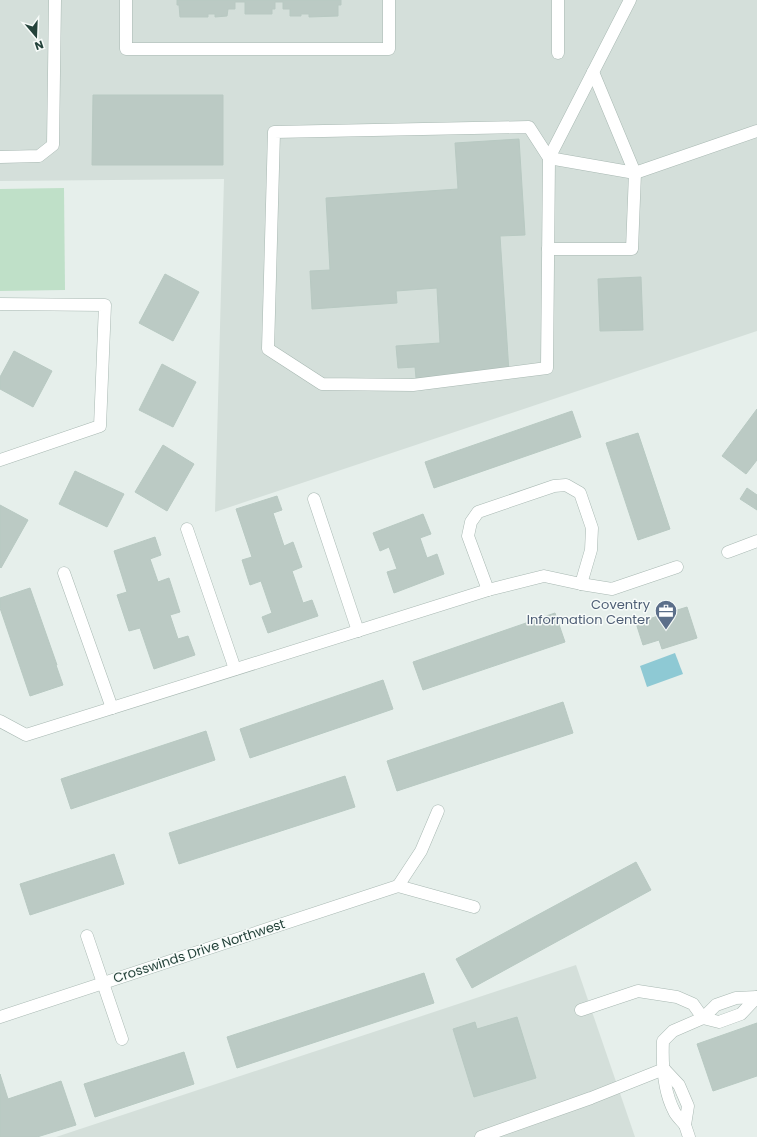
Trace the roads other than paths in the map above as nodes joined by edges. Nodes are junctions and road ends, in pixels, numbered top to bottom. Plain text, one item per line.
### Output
1 (55, 0) edge
2 (126, 0) edge
3 (389, 0) edge
4 (558, 0) edge
5 (630, 0) edge
6 (558, 53) dead end
7 (593, 72) junction
8 (757, 131) edge
9 (0, 157) edge
10 (549, 158) junction
11 (635, 173) junction
12 (548, 250) junction
13 (0, 304) edge
14 (0, 460) edge
15 (314, 499) dead end
16 (188, 529) dead end
17 (757, 541) edge
18 (728, 552) dead end
19 (677, 567) dead end
20 (64, 573) dead end
21 (581, 584) junction
22 (488, 590) junction
23 (358, 631) junction
24 (235, 669) junction
25 (112, 708) junction
26 (0, 721) edge
27 (438, 811) dead end
28 (398, 886) junction
29 (474, 907) dead end
30 (87, 936) dead end
31 (103, 983) junction
32 (580, 1010) dead end
33 (0, 1017) edge
34 (122, 1039) dead end
35 (664, 1069) junction
36 (482, 1137) edge
37 (689, 1137) edge

1 - 9 street
2 - 3 street
4 - 6 street
5 - 7 street
7 - 10 street
7 - 11 street
8 - 11 street
10 - 11 street
10 - 12 street
10 - 12 street
11 - 12 street
13 - 14 street
15 - 23 street
16 - 24 street
17 - 18 street
19 - 21 street
20 - 25 street
21 - 22 street
21 - 22 street
22 - 23 street
23 - 24 street
24 - 25 street
25 - 26 street
27 - 28 street
28 - 29 street
28 - 31 street, Crosswinds Drive Northwest
30 - 31 street
31 - 33 street, Crosswinds Drive Northwest
31 - 34 street
32 - 35 street
35 - 36 street
35 - 37 street

